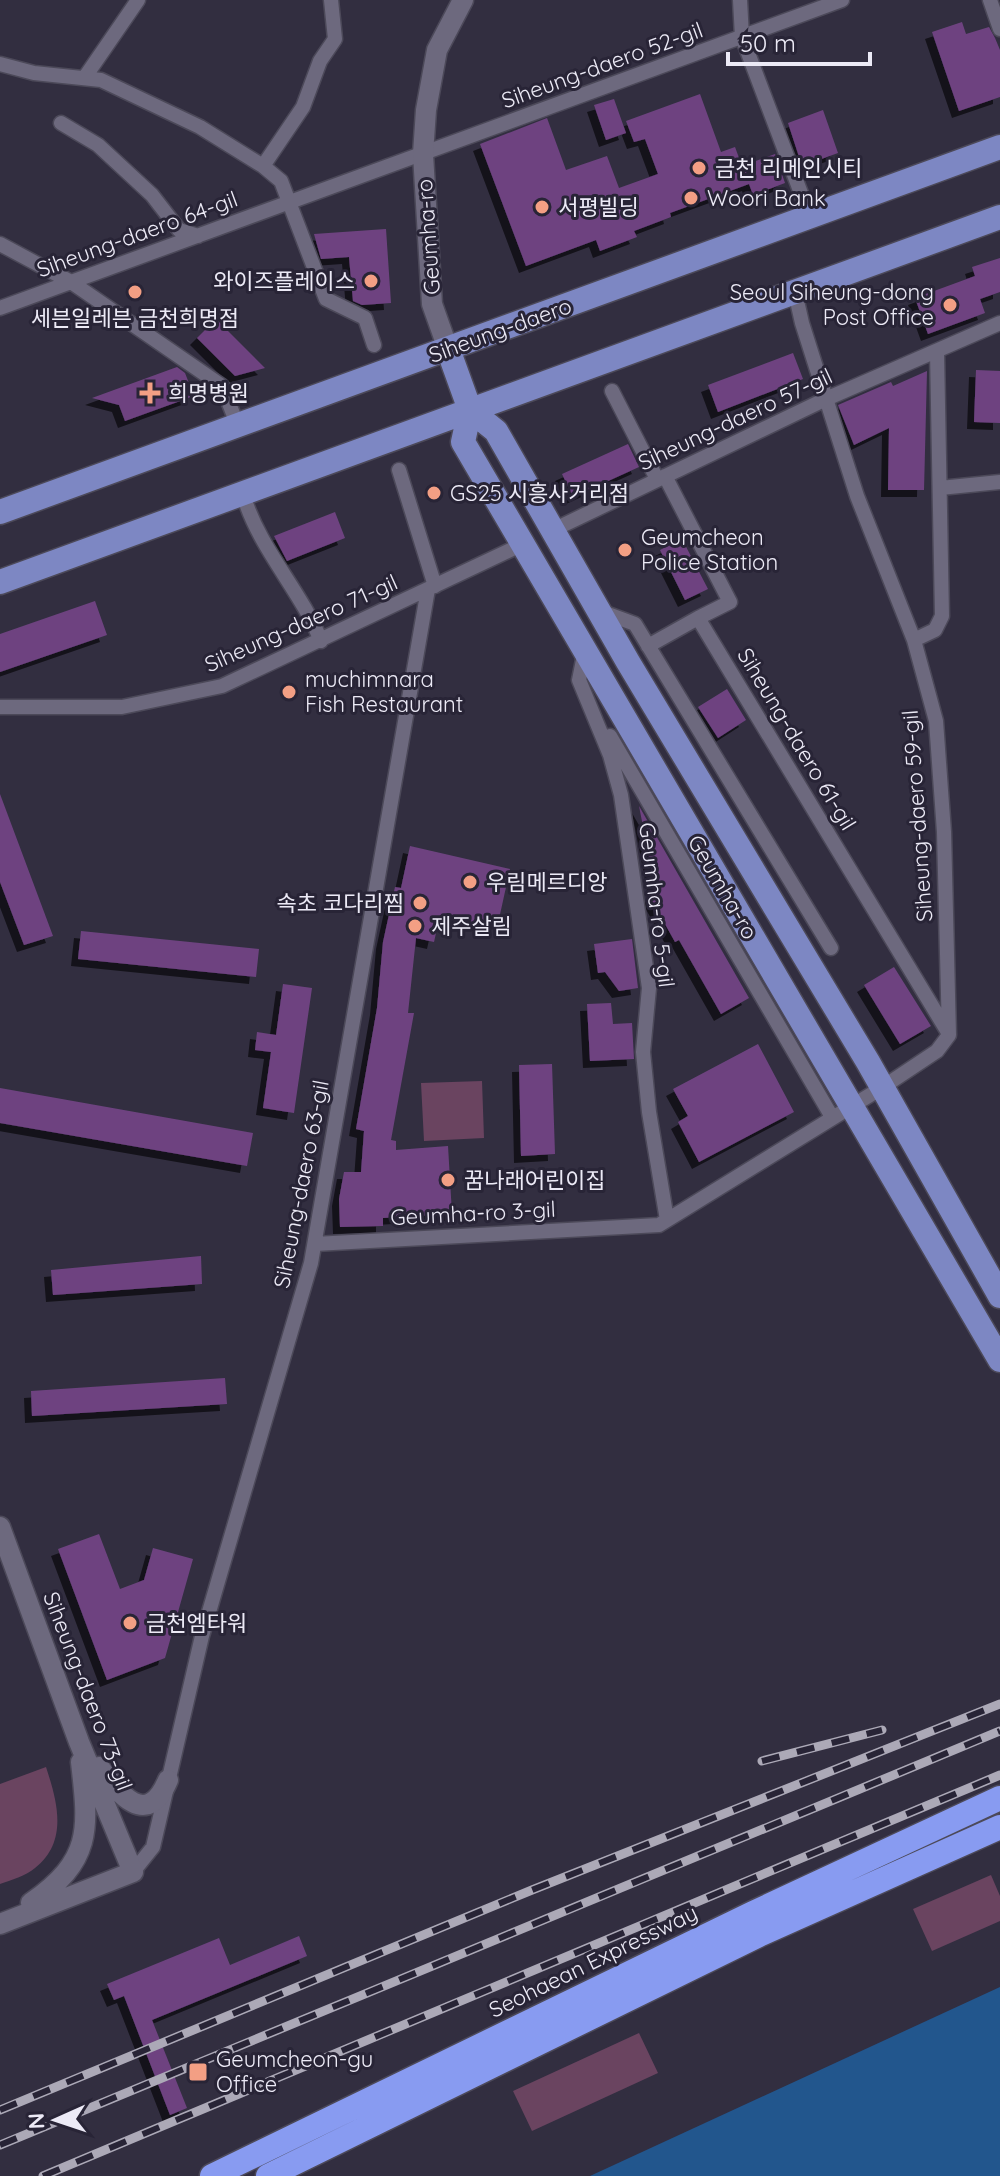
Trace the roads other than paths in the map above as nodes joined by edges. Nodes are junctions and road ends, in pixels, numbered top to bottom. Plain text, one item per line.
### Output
1 (138, 0) edge
2 (331, 0) edge
3 (740, 0) edge
4 (842, 0) edge
5 (990, 0) edge
6 (456, 2) edge
7 (1000, 29) edge
8 (742, 37) junction
9 (0, 64) edge
10 (85, 77) junction
11 (61, 123) dead end
12 (1000, 147) edge
13 (423, 154) junction
14 (263, 166) junction
15 (290, 203) junction
16 (810, 217) junction
17 (1000, 217) edge
18 (198, 236) junction
19 (0, 244) edge
20 (71, 282) junction
21 (795, 292) junction
22 (0, 308) edge
23 (1000, 323) edge
24 (374, 345) dead end
25 (448, 349) junction
26 (937, 352) junction
27 (612, 391) dead end
28 (826, 399) junction
29 (470, 410) junction
30 (238, 426) junction
31 (399, 470) dead end
32 (661, 478) junction
33 (1000, 482) edge
34 (940, 488) junction
35 (243, 494) junction
36 (0, 512) edge
37 (553, 530) junction
38 (523, 544) junction
39 (0, 582) edge
40 (431, 588) junction
41 (599, 611) junction
42 (698, 618) junction
43 (914, 640) junction
44 (321, 641) junction
45 (648, 646) junction
46 (585, 650) junction
47 (590, 701) junction
48 (0, 707) edge
49 (831, 948) dead end
50 (949, 1035) junction
51 (883, 1087) junction
52 (842, 1111) junction
53 (667, 1220) junction
54 (315, 1244) junction
55 (1000, 1296) edge
56 (1000, 1359) edge
57 (0, 1527) edge
58 (79, 1742) junction
59 (168, 1780) junction
60 (1000, 1798) edge
61 (1000, 1827) edge
62 (133, 1872) junction
63 (2, 1923) edge
64 (212, 2176) edge
65 (268, 2176) edge

1 - 10 street
2 - 14 street
3 - 8 street
4 - 8 street, Siheung-daero 52-gil
5 - 7 street
6 - 13 street, Geumha-ro
8 - 13 street, Siheung-daero 52-gil
8 - 16 street
9 - 10 street
10 - 14 street
11 - 18 street
12 - 16 main road, Siheung-daero
13 - 15 street, Geumha-ro
13 - 25 street, Geumha-ro
14 - 15 street
15 - 18 street, Siheung-daero 64-gil
15 - 24 street
16 - 25 main road, Siheung-daero
17 - 21 main road
18 - 20 street, Siheung-daero 64-gil
19 - 20 street
20 - 22 street, Siheung-daero 64-gil
20 - 30 street
21 - 28 street, Siheung-daero 59-gil
21 - 29 main road
23 - 26 street, Siheung-daero 57-gil
25 - 29 main road, Geumha-ro
25 - 30 main road, Siheung-daero
26 - 28 street, Siheung-daero 57-gil
26 - 34 street
27 - 32 street
28 - 32 street, Siheung-daero 57-gil
28 - 43 street, Siheung-daero 59-gil
29 - 35 main road
29 - 37 main road, Geumha-ro
29 - 38 main road, Geumha-ro
30 - 36 main road, Siheung-daero
31 - 40 street
32 - 37 street, Siheung-daero 57-gil
32 - 42 street
33 - 34 street
34 - 43 street
35 - 39 main road
35 - 44 street
37 - 41 main road, Geumha-ro
38 - 40 street
38 - 46 main road, Geumha-ro
40 - 44 street, Siheung-daero 71-gil
40 - 54 street, Siheung-daero 63-gil
41 - 45 street
41 - 51 main road, Geumha-ro
42 - 45 street
42 - 50 street, Siheung-daero 61-gil
43 - 50 street, Siheung-daero 59-gil
44 - 48 street, Siheung-daero 71-gil
45 - 49 street
46 - 47 street, Geumha-ro 5-gil
46 - 52 main road, Geumha-ro
47 - 52 street
47 - 53 street, Geumha-ro 5-gil
50 - 51 street
51 - 52 street, Geumha-ro 3-gil
51 - 55 main road, Geumha-ro
52 - 53 street, Geumha-ro 3-gil
52 - 56 main road, Geumha-ro
53 - 54 street, Geumha-ro 3-gil
54 - 59 street, Siheung-daero 63-gil
57 - 58 street, Siheung-daero 73-gil
58 - 59 street
58 - 62 street, Siheung-daero 73-gil
58 - 63 street
59 - 62 street, Siheung-daero 63-gil
60 - 64 highway, Seohaean Expressway
61 - 65 highway
62 - 63 street

